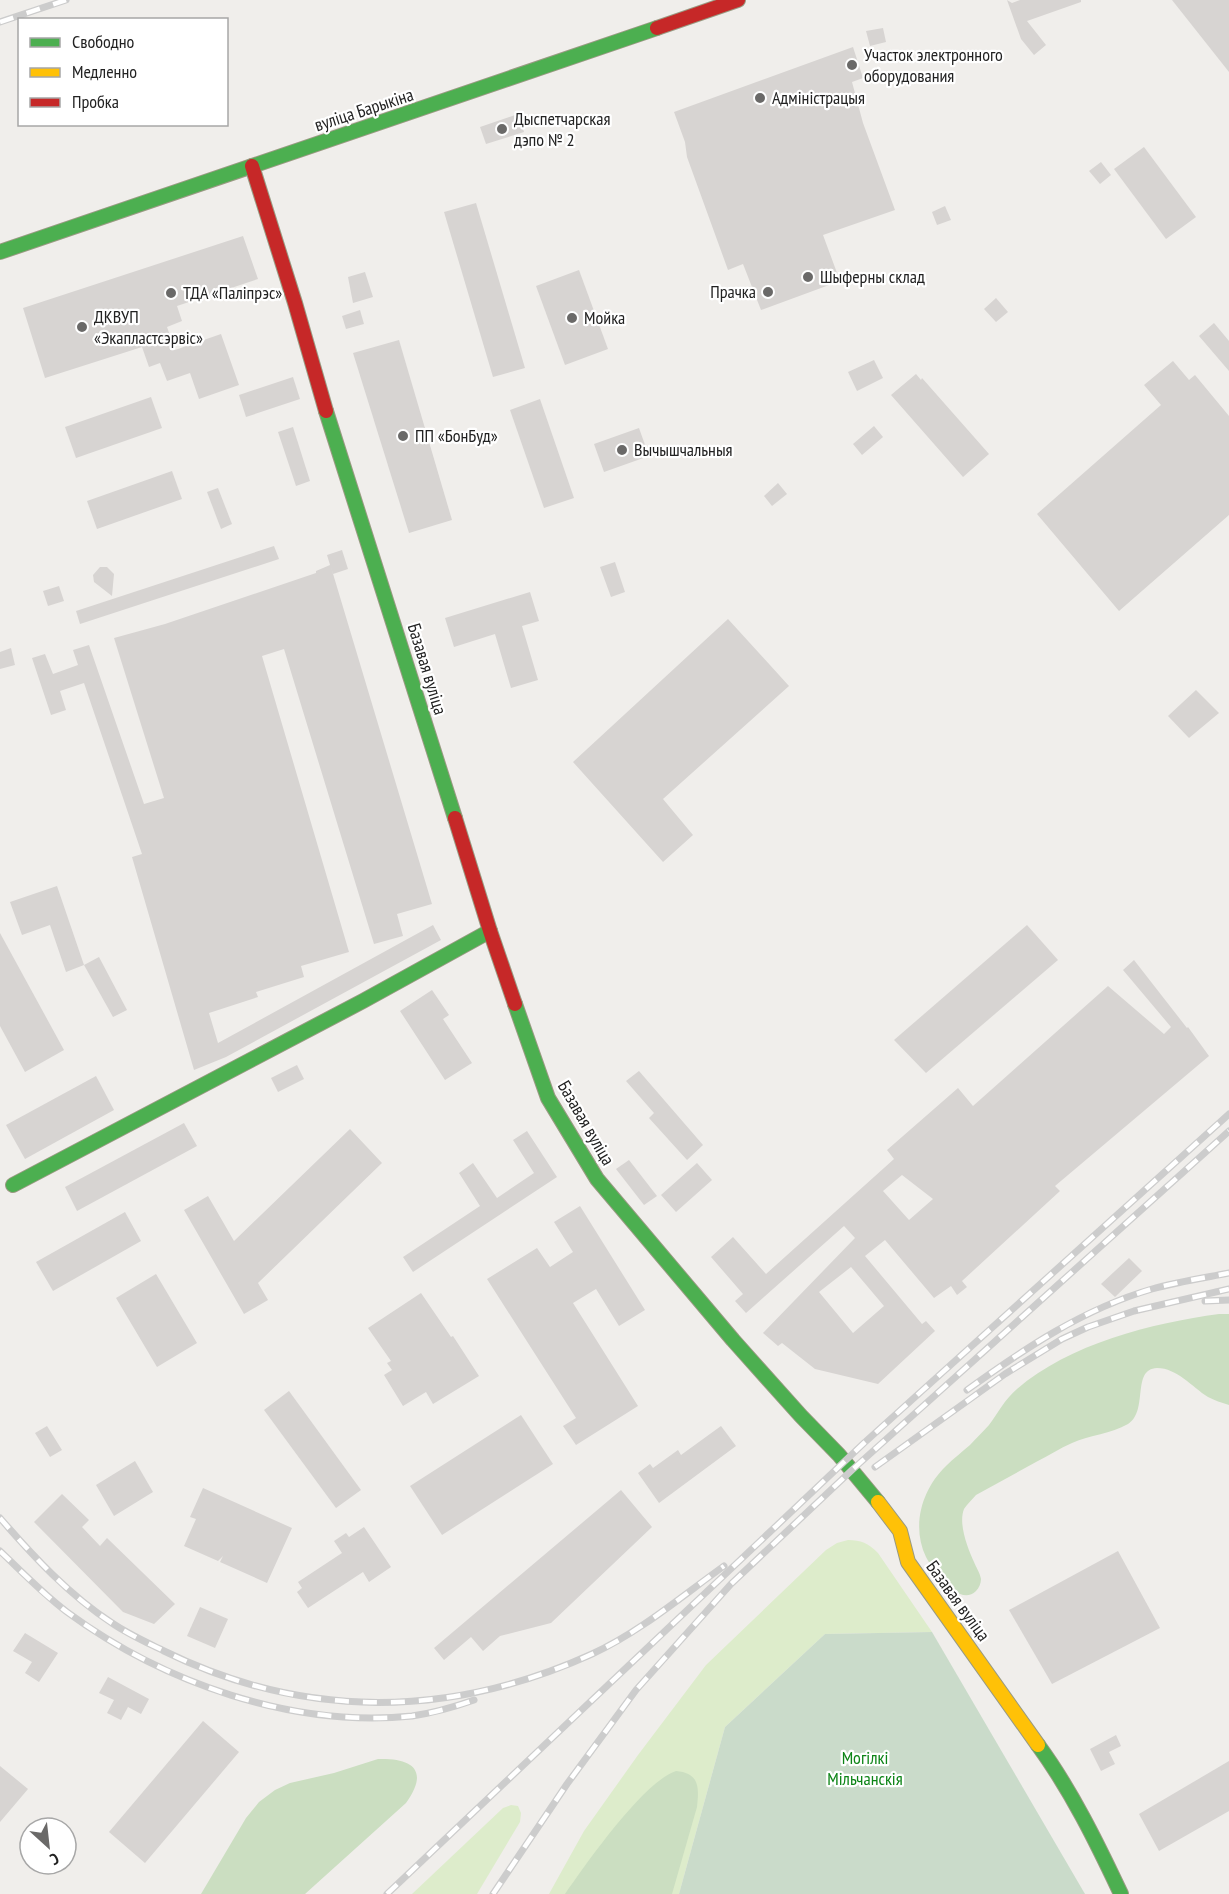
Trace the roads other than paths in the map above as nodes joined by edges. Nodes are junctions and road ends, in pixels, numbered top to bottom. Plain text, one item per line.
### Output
1 (738, 0) edge
2 (252, 166) junction
3 (0, 252) edge
4 (490, 931) junction
5 (13, 1185) dead end
6 (1121, 1894) edge

1 - 2 street, вуліца Барыкіна
2 - 3 street, вуліца Барыкіна
2 - 4 street, Базавая вуліца
4 - 5 street
4 - 6 street, Базавая вуліца

